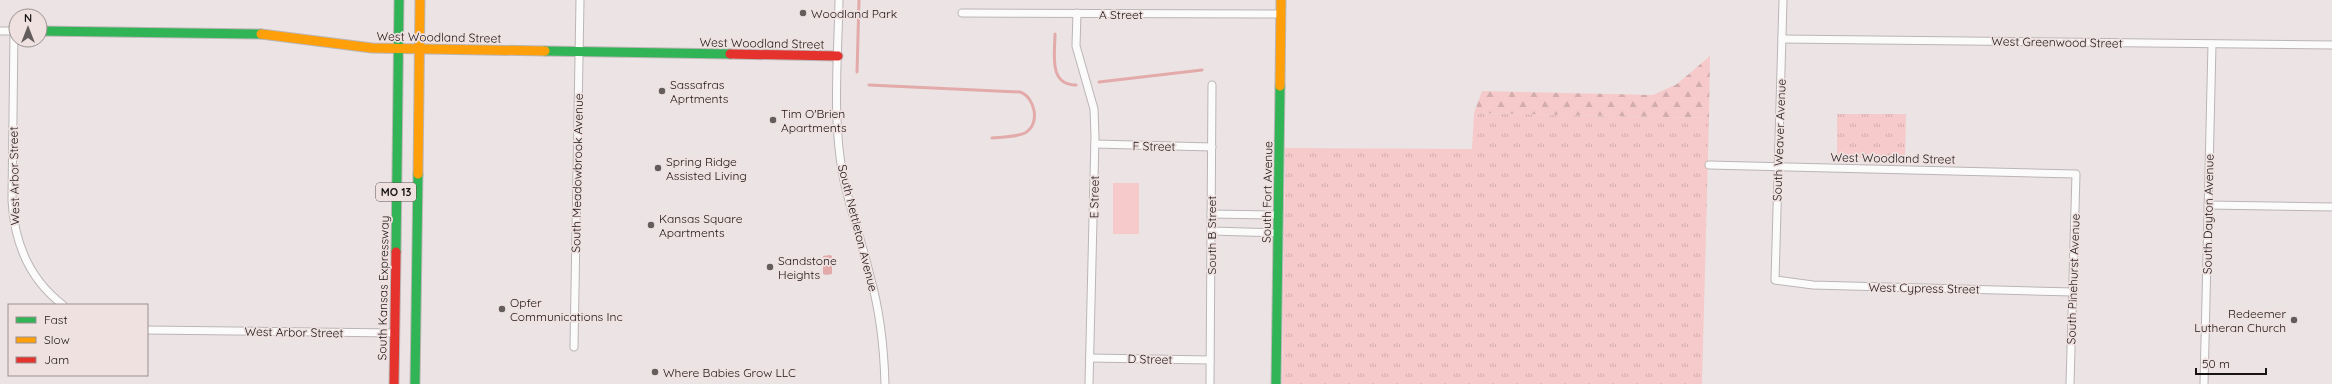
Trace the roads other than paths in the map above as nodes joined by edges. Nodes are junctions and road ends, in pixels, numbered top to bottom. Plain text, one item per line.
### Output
1 (399, 0) edge
2 (420, 0) edge
3 (580, 0) edge
4 (839, 0) edge
5 (1281, 0) edge
6 (1783, 0) edge
7 (962, 13) dead end
8 (1076, 13) junction
9 (1281, 14) junction
10 (48, 31) edge
11 (1782, 39) junction
12 (2212, 44) junction
13 (2332, 45) edge
14 (15, 48) edge
15 (398, 48) junction
16 (420, 49) junction
17 (580, 51) junction
18 (838, 56) junction
19 (1212, 85) dead end
20 (1095, 144) junction
21 (1212, 147) junction
22 (1709, 166) dead end
23 (1778, 168) junction
24 (2076, 174) joint
25 (2208, 205) junction
26 (2332, 207) edge
27 (1210, 214) junction
28 (1279, 215) junction
29 (1210, 231) junction
30 (1279, 233) junction
31 (1775, 280) joint
32 (2073, 292) junction
33 (62, 304) edge
34 (148, 330) edge
35 (394, 333) junction
36 (574, 347) dead end
37 (1090, 358) junction
38 (1210, 360) junction
39 (394, 384) edge
40 (415, 384) edge
41 (885, 384) edge
42 (1089, 384) edge
43 (1210, 384) edge
44 (1276, 384) edge
45 (2070, 384) edge
46 (2204, 384) edge

1 - 15 street, South Kansas Expressway / MO 13
2 - 16 street, MO 13
3 - 17 street, South Meadowbrook Avenue
4 - 18 street, South Nettleton Avenue
5 - 9 street, South Fort Avenue
6 - 11 street, South Weaver Avenue
7 - 8 street, A Street
8 - 9 street, A Street
8 - 20 street, E Street
9 - 28 street, South Fort Avenue
10 - 15 street, West Woodland Street
11 - 12 street, West Greenwood Street
11 - 23 street, South Weaver Avenue
12 - 13 street, West Greenwood Street
12 - 25 street, South Dayton Avenue
14 - 33 street, West Arbor Street
15 - 16 street, West Woodland Street
15 - 35 street, South Kansas Expressway / MO 13
16 - 17 street, West Woodland Street
16 - 40 street, MO 13
17 - 18 street, West Woodland Street
17 - 36 street, South Meadowbrook Avenue
18 - 41 street, South Nettleton Avenue
19 - 21 street, South B Street
20 - 21 street, F Street
20 - 37 street, E Street
21 - 27 street, South B Street
22 - 23 street, West Woodland Street
23 - 24 street, West Woodland Street
23 - 31 street, South Weaver Avenue
24 - 32 street, South Pinehurst Avenue
25 - 26 street
25 - 46 street, South Dayton Avenue
27 - 28 street
27 - 29 street, South B Street
28 - 30 street, South Fort Avenue
29 - 30 street
29 - 38 street, South B Street
30 - 44 street, South Fort Avenue
31 - 32 street, West Cypress Street
32 - 45 street, South Pinehurst Avenue
34 - 35 street, West Arbor Street
35 - 39 street, South Kansas Expressway / MO 13
37 - 38 street, D Street
37 - 42 street, E Street
38 - 43 street, South B Street

